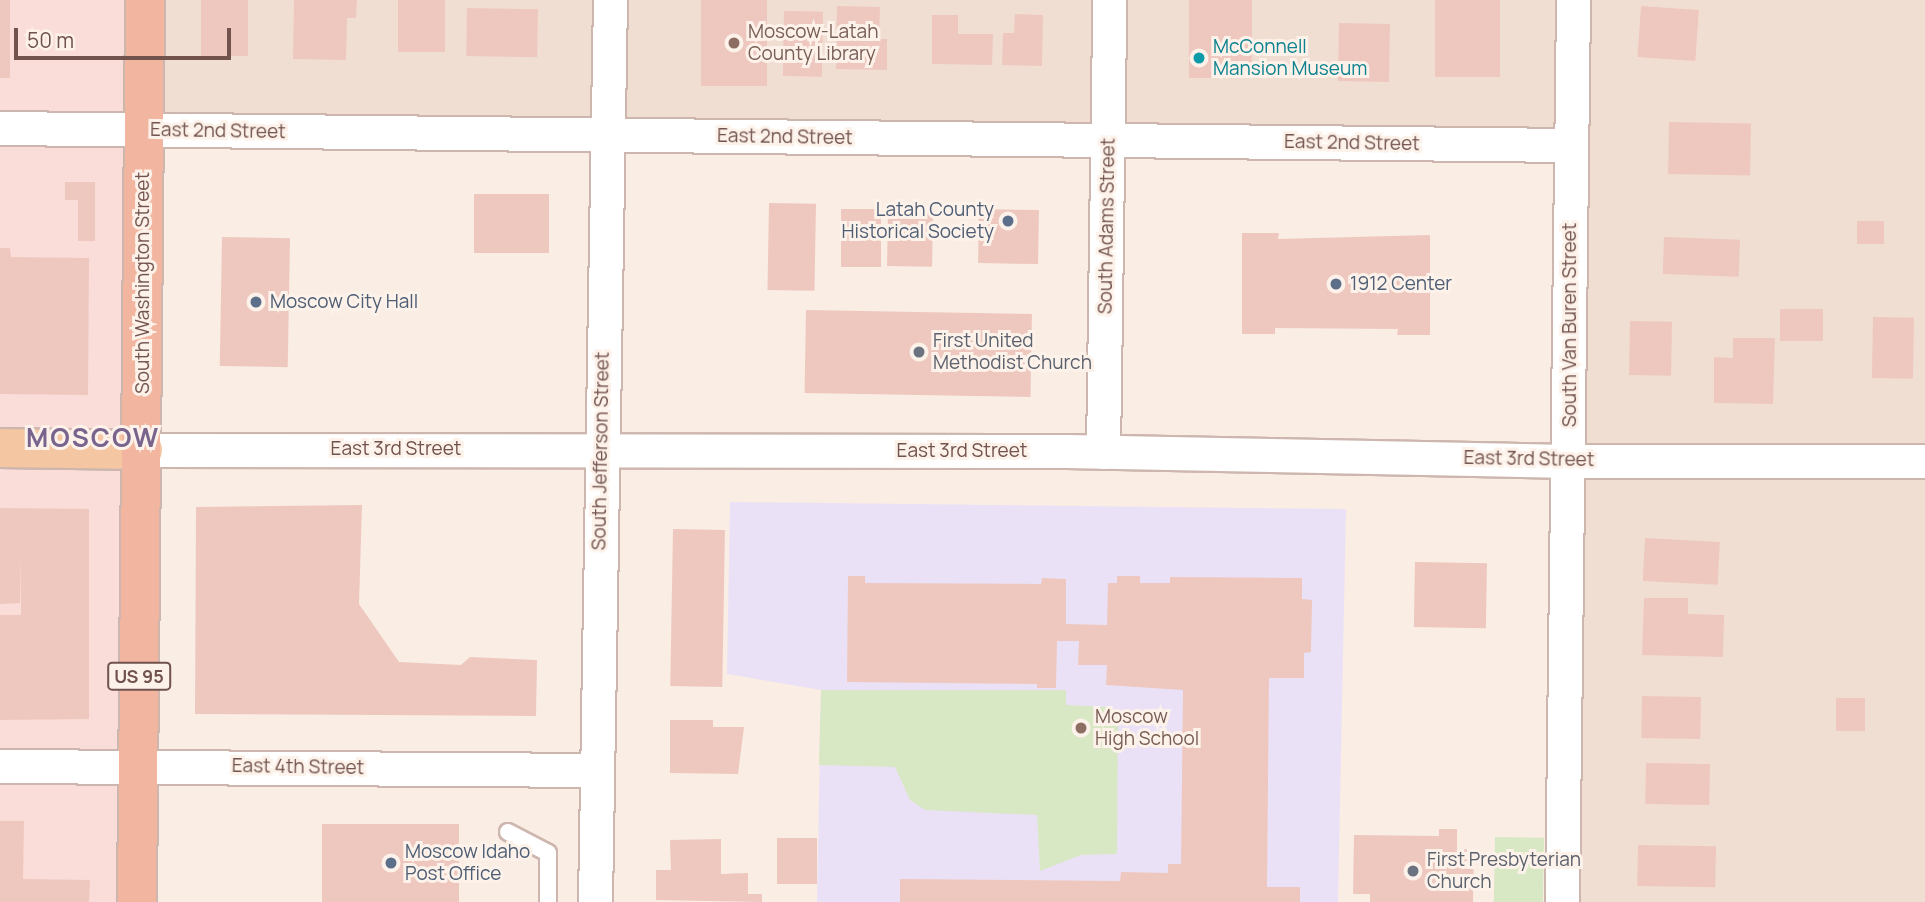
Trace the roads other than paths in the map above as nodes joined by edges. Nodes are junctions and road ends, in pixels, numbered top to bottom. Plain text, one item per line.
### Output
1 (145, 0) edge
2 (610, 0) edge
3 (1109, 0) edge
4 (1573, 0) edge
5 (0, 128) edge
6 (145, 130) junction
7 (608, 136) junction
8 (1108, 141) junction
9 (1570, 145) junction
10 (0, 448) edge
11 (602, 449) junction
12 (143, 450) junction
13 (1103, 452) junction
14 (1569, 461) junction
15 (1925, 461) edge
16 (0, 766) edge
17 (137, 768) junction
18 (596, 770) junction
19 (508, 832) dead end
20 (136, 902) edge
21 (548, 902) edge
22 (595, 902) edge
23 (1562, 902) edge

1 - 6 highway, South Washington Street / US 95
2 - 7 street, South Jefferson Street
3 - 8 street, South Adams Street
4 - 9 street, South Van Buren Street
5 - 6 street, East 2nd Street
6 - 7 street, East 2nd Street
6 - 12 highway, South Washington Street / US 95
7 - 8 street, East 2nd Street
7 - 11 street, South Jefferson Street
8 - 9 street, East 2nd Street
8 - 13 street, South Adams Street
9 - 14 street, South Van Buren Street
10 - 12 main road, East 3rd Street
11 - 12 street, East 3rd Street
11 - 13 street, East 3rd Street
11 - 18 street, South Jefferson Street
12 - 17 highway, South Washington Street / US 95
13 - 14 street, East 3rd Street
14 - 15 street, East 3rd Street
14 - 23 street, South Van Buren Street
16 - 17 street, East 4th Street
17 - 18 street, East 4th Street
17 - 20 highway, South Washington Street / US 95
18 - 22 street, South Jefferson Street
19 - 21 lane

